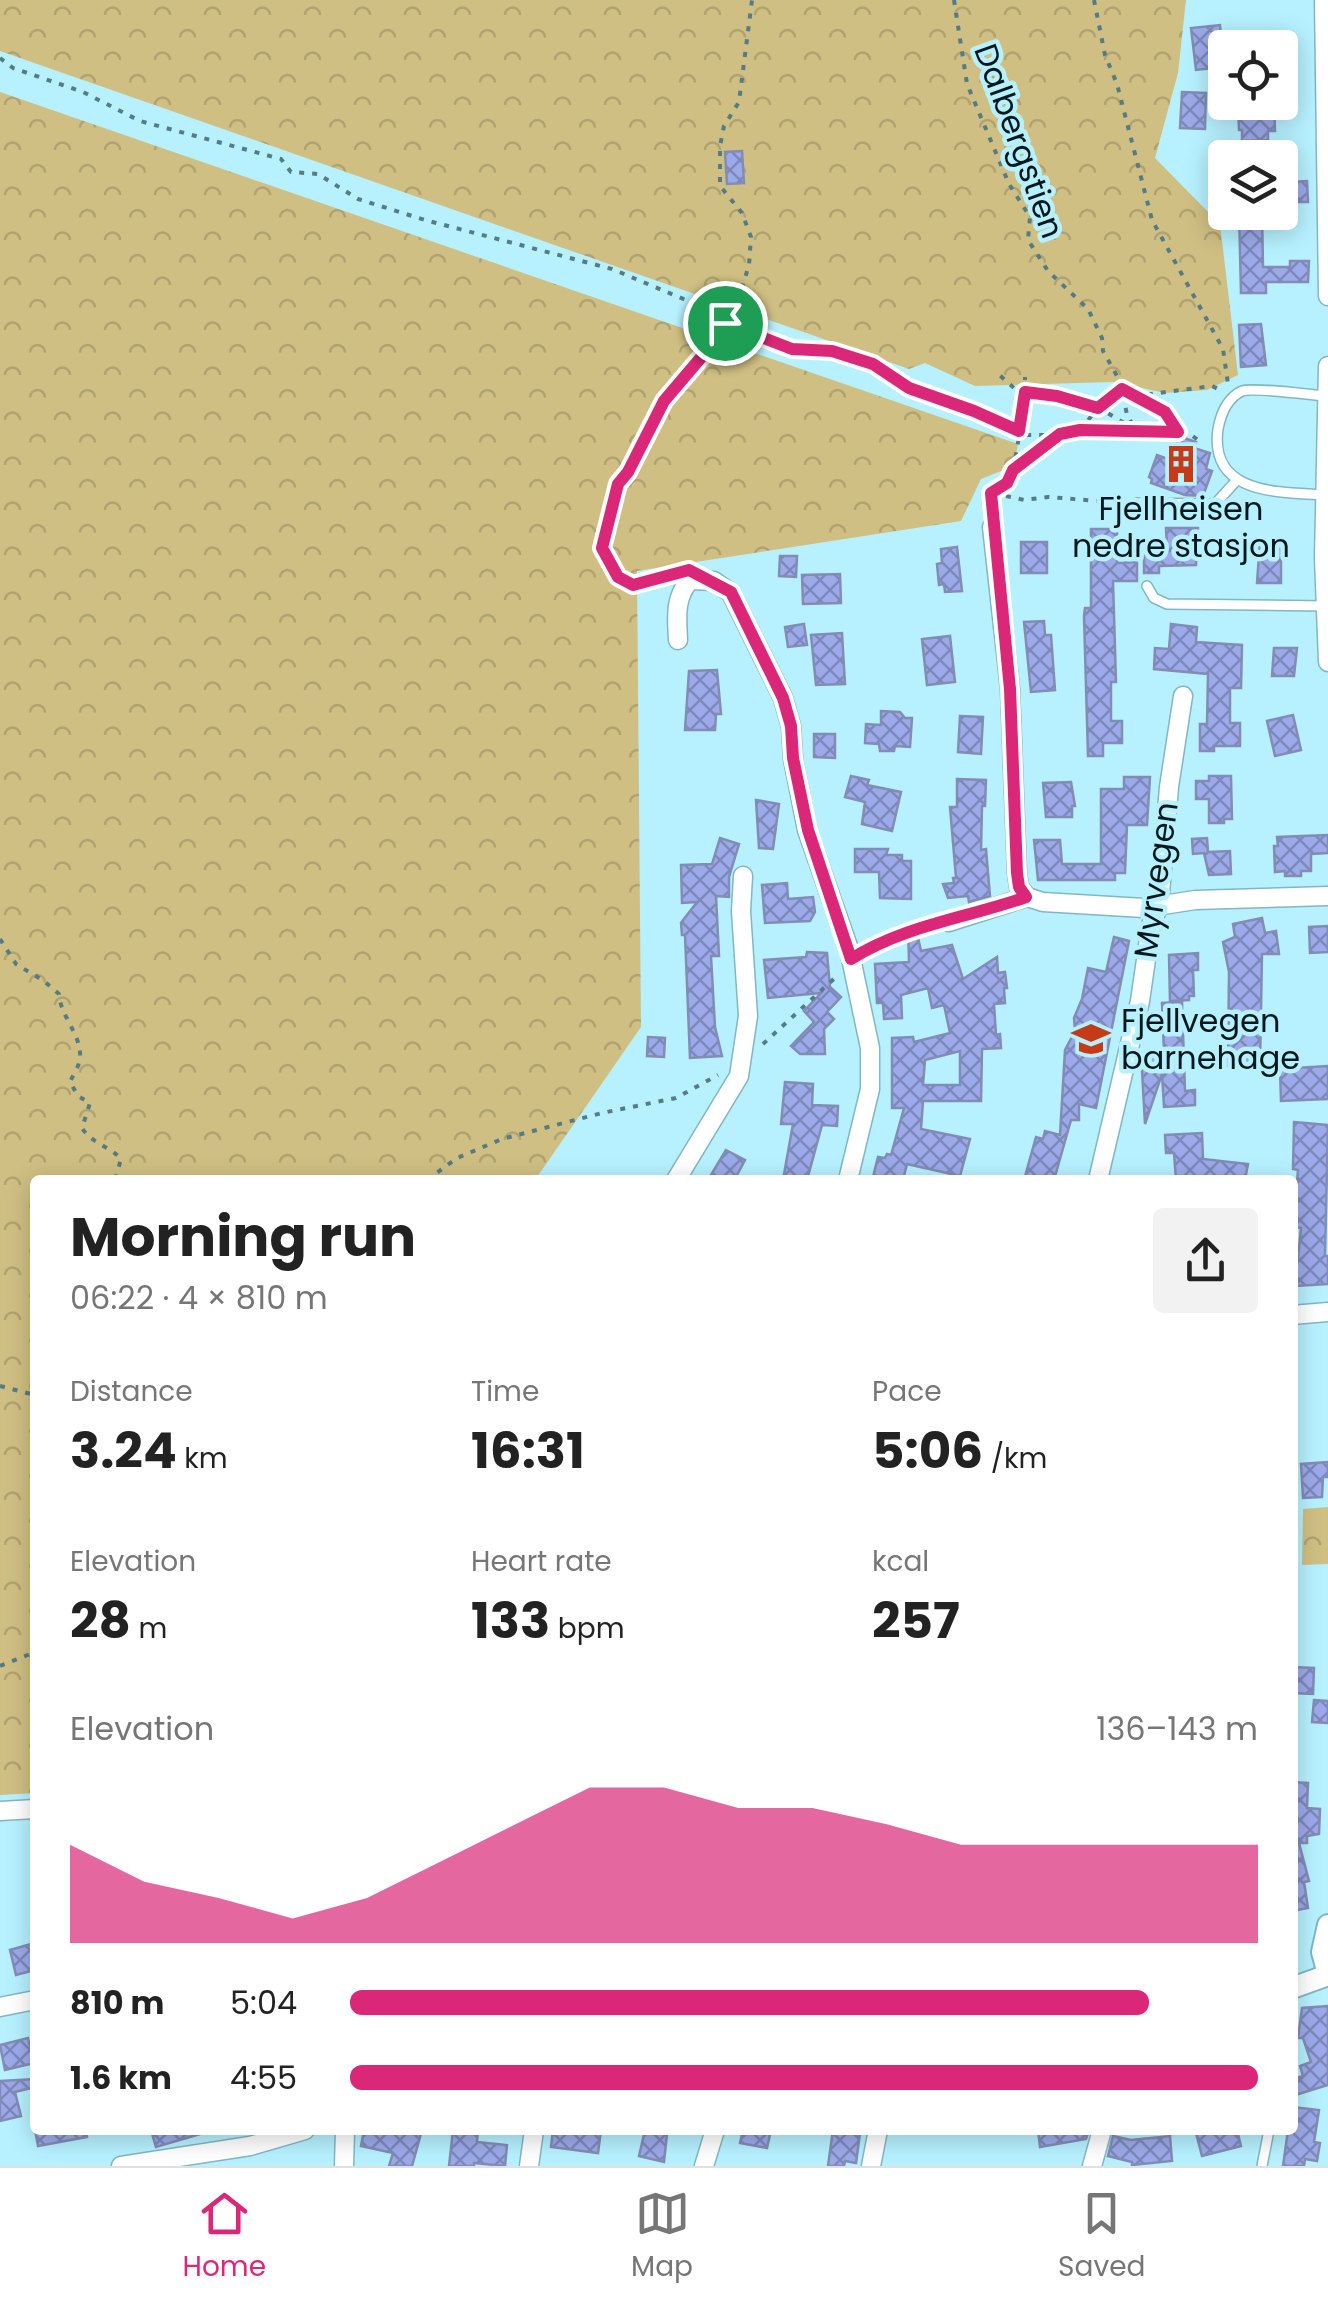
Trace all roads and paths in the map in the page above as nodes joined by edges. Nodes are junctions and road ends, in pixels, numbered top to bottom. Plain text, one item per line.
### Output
1 (752, 0) edge
2 (954, 0) edge
3 (1094, 0) edge
4 (1324, 0) edge
5 (0, 58) edge
6 (1328, 296) edge
7 (725, 323) junction
8 (1328, 366) edge
9 (996, 372) dead end
10 (1025, 377) dead end
11 (1122, 389) junction
12 (1025, 392) junction
13 (1134, 396) junction
14 (1327, 396) edge
15 (1230, 399) junction
16 (1098, 408) junction
17 (1080, 430) junction
18 (1136, 430) junction
19 (1019, 431) junction
20 (1178, 432) junction
21 (1060, 434) junction
22 (1202, 443) dead end
23 (1013, 470) junction
24 (1237, 480) junction
25 (991, 493) junction
26 (1326, 495) edge
27 (1137, 503) joint
28 (992, 527) joint
29 (700, 578) junction
30 (1147, 586) dead end
31 (1325, 606) junction
32 (678, 640) dead end
33 (1328, 662) edge
34 (1183, 696) dead end
35 (743, 876) dead end
36 (1328, 896) edge
37 (1026, 897) junction
38 (1159, 905) junction
39 (949, 922) joint
40 (0, 940) edge
41 (852, 961) junction
42 (760, 1048) dead end
43 (741, 1068) junction
44 (116, 1175) edge
45 (434, 1175) edge
46 (679, 1175) edge
47 (849, 1175) edge
48 (1099, 1175) edge
49 (1328, 1312) edge
50 (1298, 1314) edge
51 (0, 1386) edge
52 (30, 1394) edge
53 (30, 1654) edge
54 (0, 1666) edge
55 (30, 1810) edge
56 (0, 1811) edge
57 (1328, 1925) edge
58 (1328, 1975) edge
59 (1298, 1986) edge
60 (30, 2001) edge
61 (0, 2007) edge
62 (287, 2135) edge
63 (345, 2135) edge
64 (533, 2135) edge
65 (713, 2135) edge
66 (877, 2135) edge
67 (1101, 2135) edge
68 (1268, 2135) edge
69 (121, 2166) edge
70 (344, 2166) edge
71 (529, 2166) edge
72 (704, 2166) edge
73 (872, 2166) edge
74 (1092, 2166) edge
75 (1262, 2166) edge

1 - 7 path
2 - 11 path, Dalbergstien
3 - 15 path
4 - 6 street
5 - 7 path
7 - 19 path
7 - 29 path
8 - 14 street
9 - 12 path
10 - 12 path
11 - 13 path
11 - 16 path
11 - 18 path, Dalbergstien
12 - 16 path
12 - 19 path
13 - 15 path
13 - 20 path
14 - 15 lane
14 - 26 street
15 - 24 lane
16 - 17 path
16 - 18 path
17 - 18 path
17 - 21 path
18 - 20 path
19 - 21 path
19 - 23 path
20 - 22 path
21 - 23 path
23 - 25 path
24 - 26 lane
24 - 27 lane
25 - 27 path
25 - 28 lane
26 - 31 street
28 - 37 street
29 - 32 street
29 - 41 street
30 - 31 lane
31 - 33 street
34 - 38 street, Myrvegen
35 - 43 street
36 - 38 street
37 - 38 street
37 - 39 street
38 - 48 street, Myrvegen
39 - 41 path
40 - 44 path
41 - 42 path
41 - 47 street
43 - 45 path
43 - 46 street
49 - 50 street
51 - 52 path
53 - 54 path
55 - 56 street
57 - 58 street
58 - 59 street
60 - 61 street
62 - 69 street
63 - 70 street
64 - 71 street
65 - 72 street
66 - 73 street
67 - 74 street
68 - 75 lane

